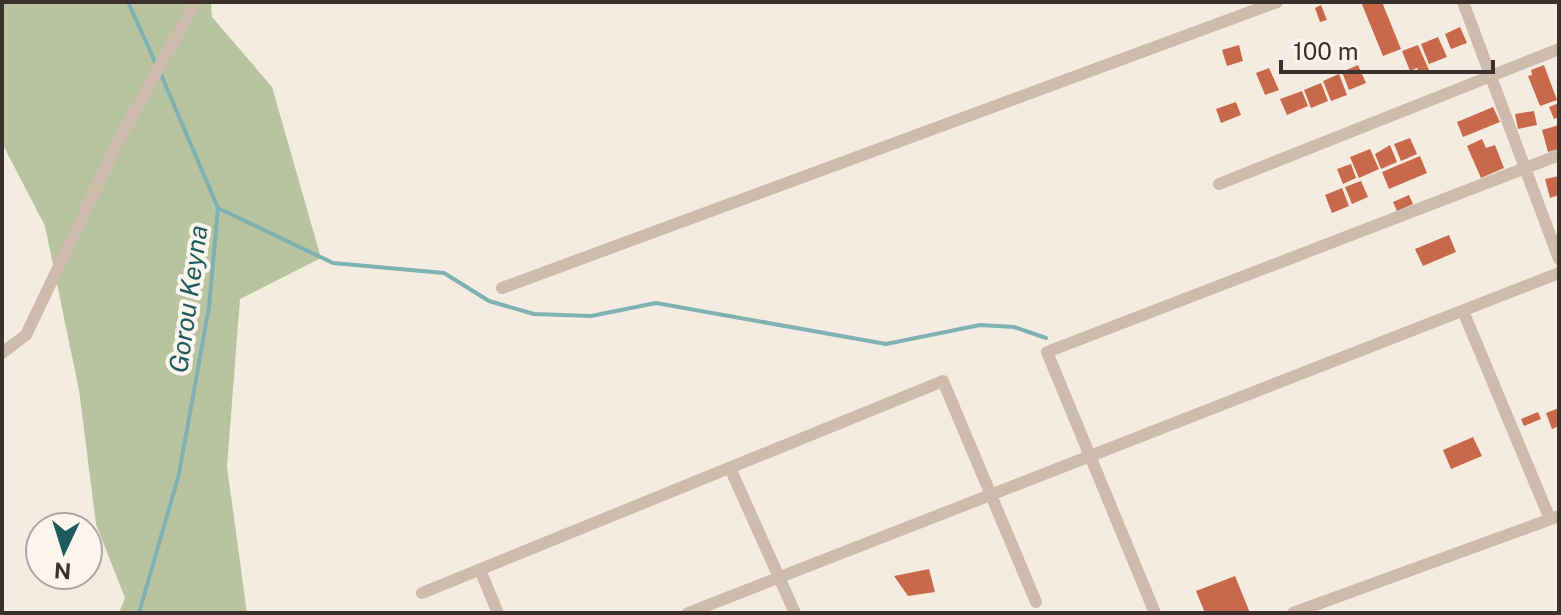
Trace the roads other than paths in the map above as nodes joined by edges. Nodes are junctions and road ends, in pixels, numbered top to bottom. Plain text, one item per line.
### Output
1 (195, 2) edge
2 (1277, 2) edge
3 (1463, 2) edge
4 (1559, 49) edge
5 (1490, 77) junction
6 (1559, 155) edge
7 (1523, 169) junction
8 (1219, 184) dead end
9 (1559, 259) edge
10 (1559, 273) edge
11 (502, 288) dead end
12 (1463, 311) junction
13 (2, 353) edge
14 (1090, 456) junction
15 (730, 468) junction
16 (991, 495) junction
17 (1555, 517) edge
18 (480, 570) junction
19 (779, 577) junction
20 (422, 593) dead end
21 (1036, 602) dead end
22 (498, 613) edge
23 (688, 613) edge
24 (795, 613) edge
25 (1155, 613) edge
26 (1293, 613) edge

1 - 13 street
2 - 11 street
3 - 5 street
4 - 5 street
5 - 7 street
5 - 8 street
6 - 7 street
7 - 9 street
7 - 14 street
10 - 12 street
12 - 14 street
12 - 17 street
14 - 16 street
14 - 25 street
15 - 16 street
15 - 18 street
15 - 19 street
16 - 19 street
16 - 21 street
17 - 26 street
18 - 20 street
18 - 22 street
19 - 23 street
19 - 24 street

